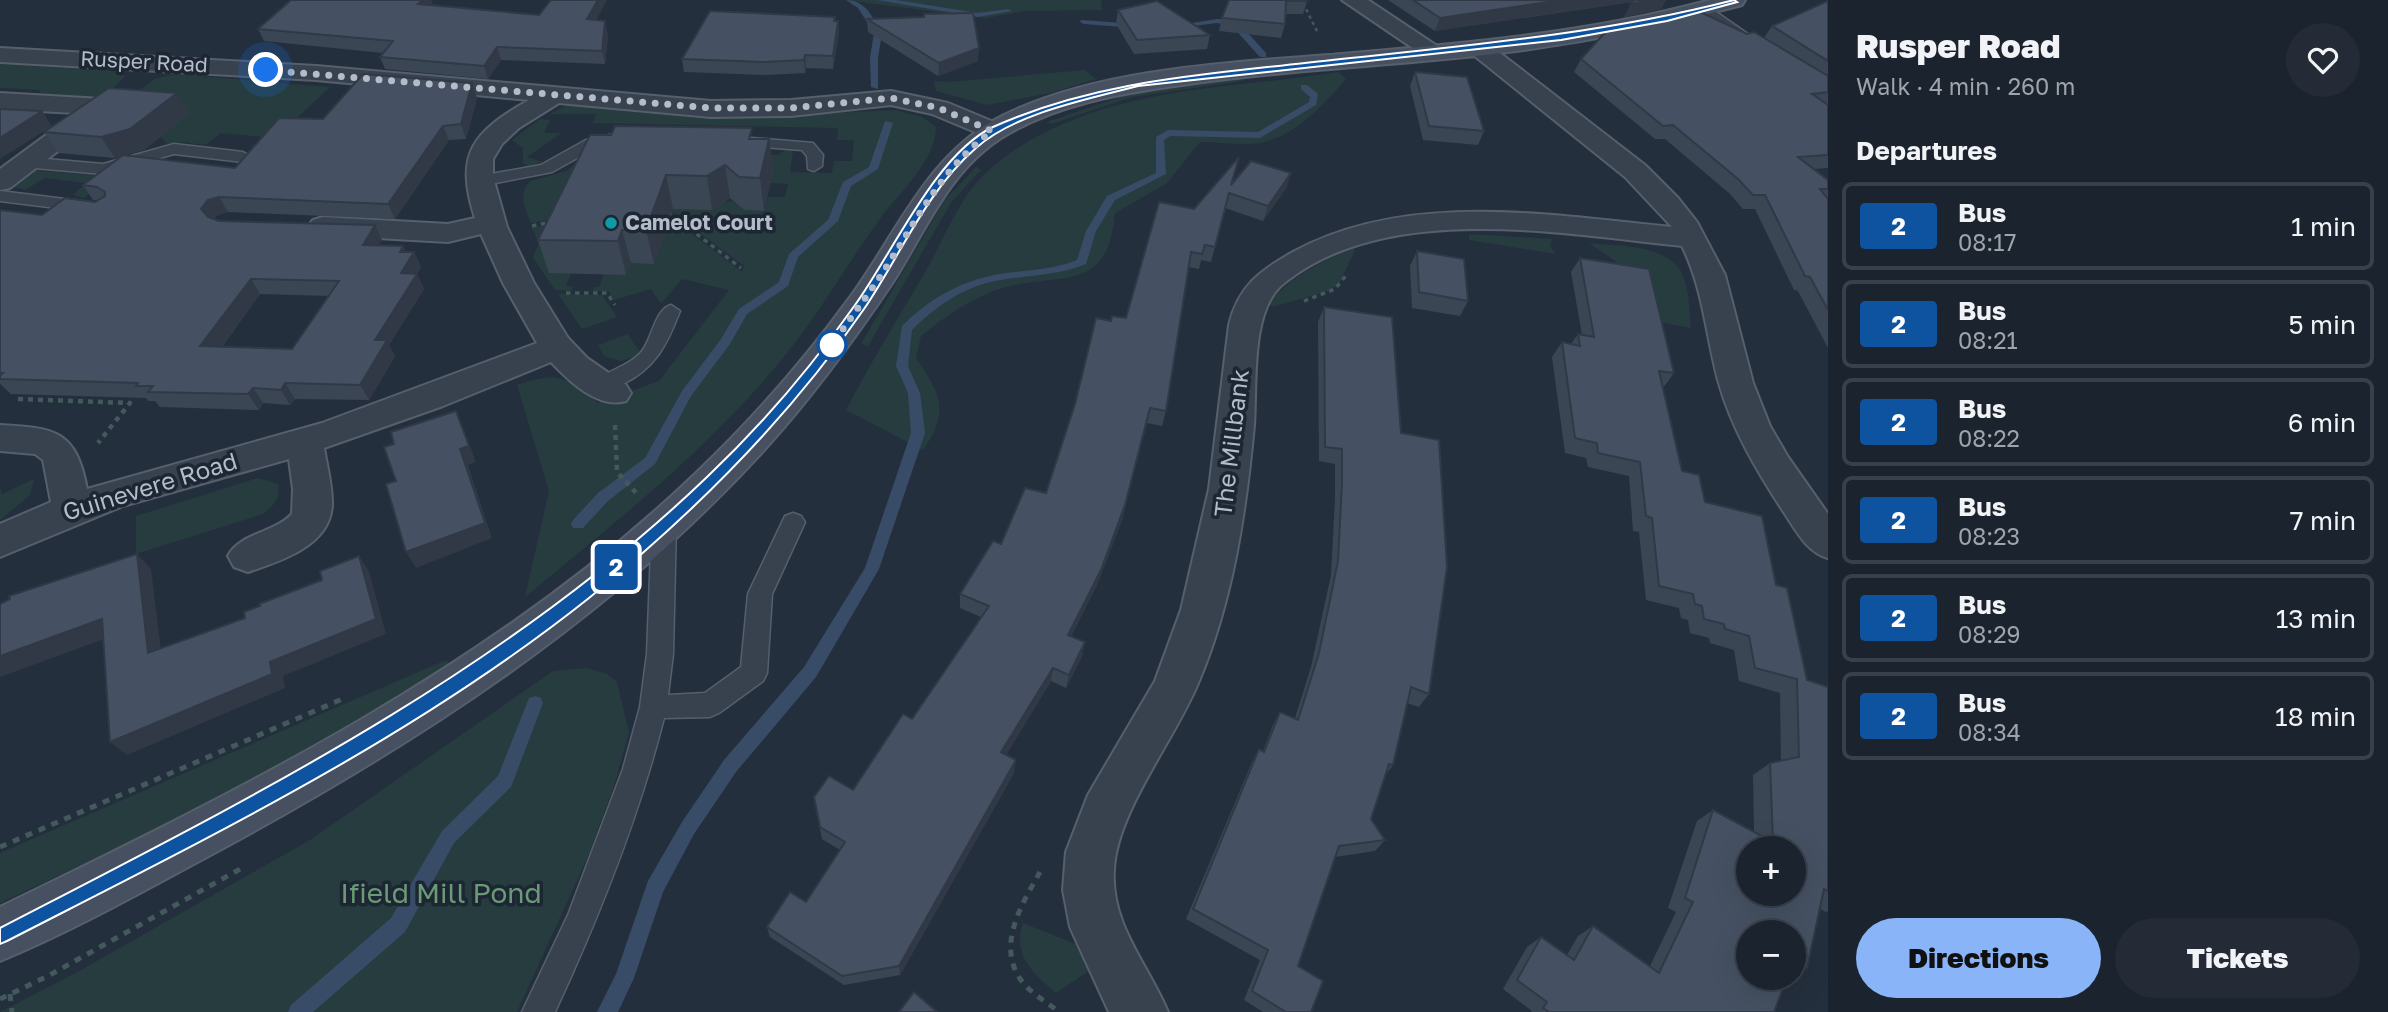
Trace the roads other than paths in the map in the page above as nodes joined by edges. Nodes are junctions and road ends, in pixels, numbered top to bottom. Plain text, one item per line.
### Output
1 (1353, 0) edge
2 (1734, 0) edge
3 (1704, 10) junction
4 (1759, 46) edge
5 (1479, 47) junction
6 (1434, 52) junction
7 (0, 55) edge
8 (166, 63) junction
9 (551, 97) junction
10 (0, 101) edge
11 (102, 107) junction
12 (992, 131) junction
13 (629, 139) edge
14 (727, 141) edge
15 (243, 157) edge
16 (23, 162) junction
17 (814, 166) dead end
18 (0, 181) edge
19 (480, 181) junction
20 (0, 196) edge
21 (106, 209) edge
22 (491, 223) junction
23 (292, 226) edge
24 (1693, 237) junction
25 (671, 311) dead end
26 (556, 347) junction
27 (608, 389) joint
28 (0, 438) edge
29 (304, 441) junction
30 (71, 508) junction
31 (793, 522) dead end
32 (664, 523) junction
33 (0, 542) edge
34 (1828, 543) edge
35 (248, 556) dead end
36 (653, 707) junction
37 (0, 935) edge
38 (538, 1012) edge
39 (1140, 1012) edge

1 - 6 street
2 - 3 street
3 - 4 lane
3 - 5 street
5 - 6 street
5 - 24 street
6 - 12 street
7 - 8 street, Rusper Road
8 - 9 street, Rusper Road
8 - 11 street
9 - 12 street, Rusper Road
9 - 19 street
10 - 11 street
11 - 16 street
12 - 32 street
13 - 19 lane
14 - 17 lane
15 - 16 lane
16 - 18 street
19 - 22 street
20 - 21 lane
22 - 23 street
22 - 26 street
24 - 34 street
24 - 39 street, The Millbank
25 - 27 lane
26 - 27 street
26 - 29 street, Guinevere Road
28 - 30 street
29 - 30 street, Guinevere Road
29 - 35 street
30 - 33 street, Guinevere Road
31 - 36 lane
32 - 36 lane
32 - 37 street
36 - 38 lane

